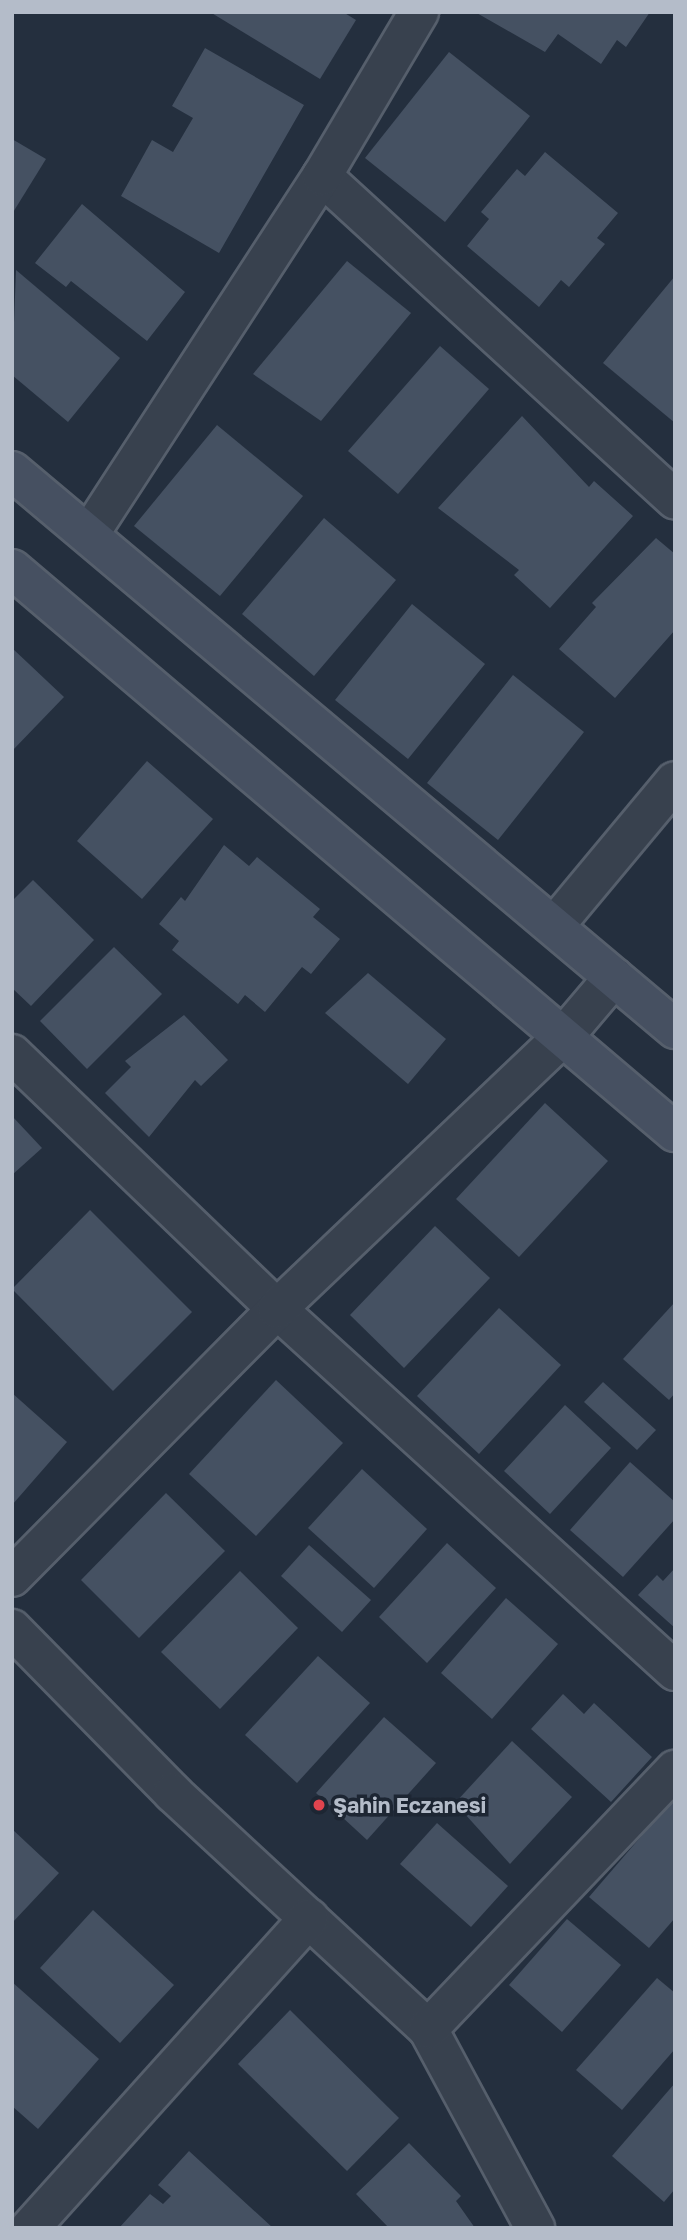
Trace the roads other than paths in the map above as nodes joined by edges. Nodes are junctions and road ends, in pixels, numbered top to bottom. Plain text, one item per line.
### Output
1 (419, 12) edge
2 (322, 176) junction
3 (12, 471) edge
4 (675, 500) edge
5 (90, 533) junction
6 (15, 576) edge
7 (675, 780) edge
8 (555, 925) junction
9 (614, 977) junction
10 (675, 1028) edge
11 (564, 1036) junction
12 (12, 1054) edge
13 (675, 1132) edge
14 (277, 1309) junction
15 (12, 1577) edge
16 (12, 1629) edge
17 (675, 1671) edge
18 (675, 1770) edge
19 (309, 1918) junction
20 (428, 2029) junction
21 (30, 2228) edge
22 (535, 2228) edge

1 - 2 street
2 - 4 street
2 - 5 street
3 - 5 street
5 - 8 street
6 - 11 street
7 - 8 street
8 - 9 street
9 - 10 street
9 - 11 street
11 - 13 street
11 - 14 street
12 - 14 street
14 - 15 street
14 - 17 street
16 - 19 street
18 - 20 street
19 - 20 street
19 - 21 street
20 - 22 street

